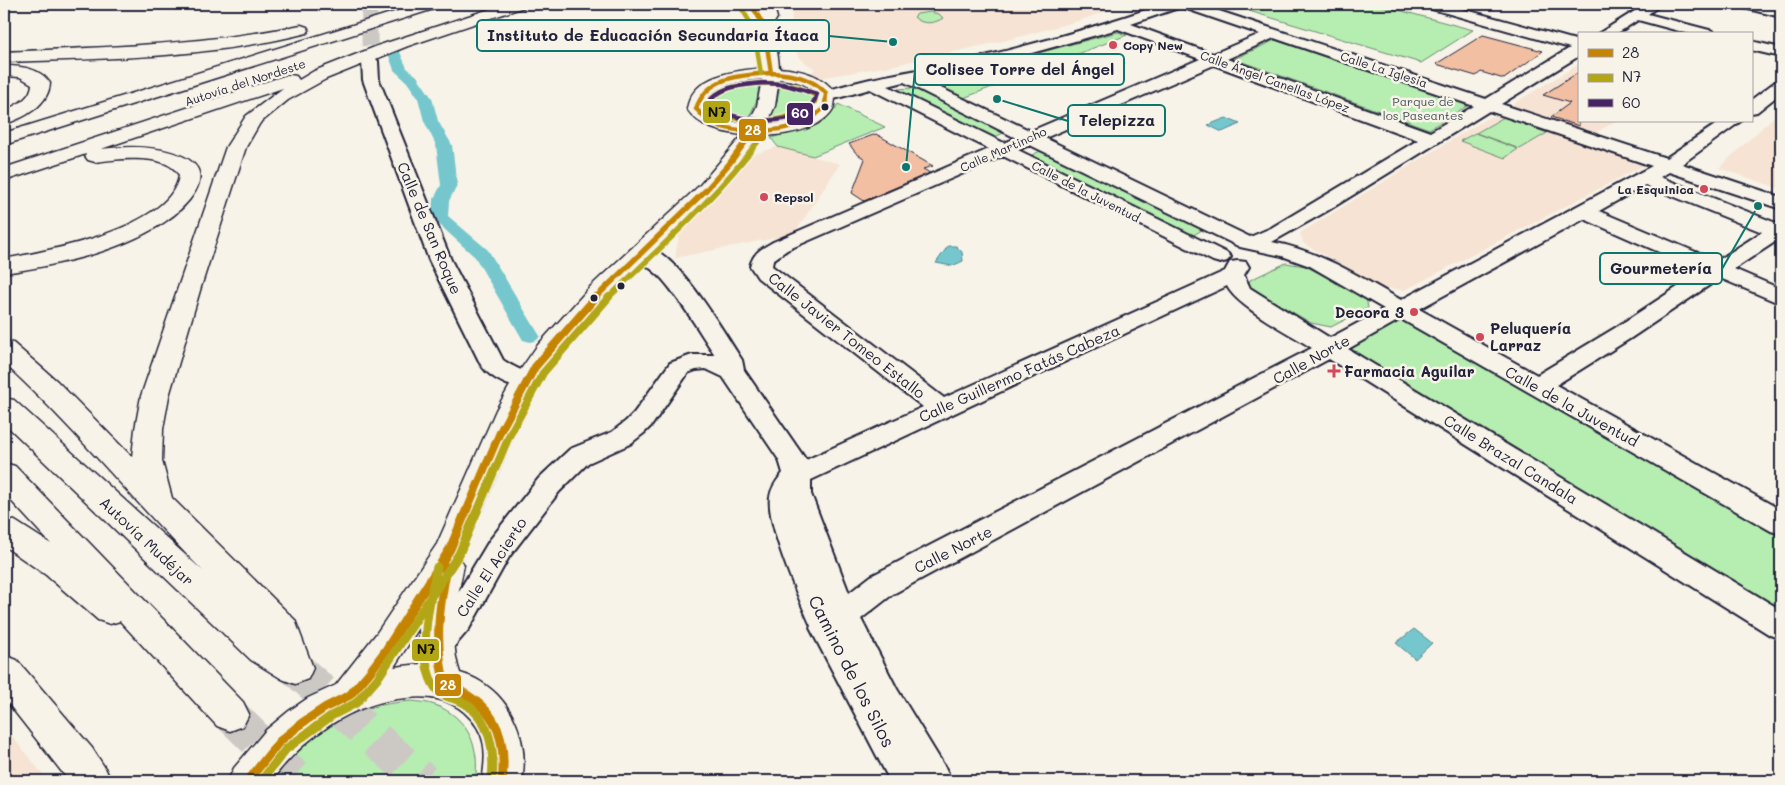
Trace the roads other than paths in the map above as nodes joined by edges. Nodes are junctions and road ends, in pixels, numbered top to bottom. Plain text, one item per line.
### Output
1 (435, 4) edge
2 (486, 4) edge
3 (519, 4) edge
4 (752, 4) edge
5 (765, 4) edge
6 (1153, 4) edge
7 (1178, 4) edge
8 (1185, 4) edge
9 (1430, 4) edge
10 (1656, 4) edge
11 (1745, 4) edge
12 (397, 5) edge
13 (1781, 12) edge
14 (1638, 16) junction
15 (1117, 24) junction
16 (764, 26) junction
17 (1609, 32) edge
18 (1700, 32) edge
19 (1274, 33) junction
20 (402, 43) junction
21 (1752, 45) edge
22 (1578, 48) edge
23 (1578, 49) edge
24 (1781, 53) edge
25 (4, 57) edge
26 (1214, 59) junction
27 (951, 65) junction
28 (4, 71) edge
29 (370, 71) tunnel mouth
30 (771, 73) junction
31 (907, 78) junction
32 (872, 84) junction
33 (1781, 85) edge
34 (822, 90) junction
35 (1756, 101) edge
36 (1490, 104) junction
37 (4, 118) edge
38 (1731, 122) edge
39 (4, 127) edge
40 (754, 130) junction
41 (1029, 138) junction
42 (4, 139) edge
43 (1433, 139) junction
44 (1002, 149) junction
45 (4, 159) edge
46 (1668, 166) junction
47 (4, 176) edge
48 (1645, 178) junction
49 (1781, 203) edge
50 (1584, 211) junction
51 (1780, 230) edge
52 (642, 251) junction
53 (763, 257) joint
54 (1244, 262) junction
55 (4, 266) edge
56 (1719, 270) junction
57 (1781, 297) edge
58 (1400, 310) junction
59 (1331, 348) junction
60 (4, 349) edge
61 (732, 371) junction
62 (527, 382) junction
63 (1537, 386) junction
64 (4, 407) edge
65 (941, 408) junction
66 (4, 474) edge
67 (797, 475) junction
68 (158, 505) junction
69 (1776, 512) edge
70 (4, 530) edge
71 (450, 549) junction
72 (832, 585) junction
73 (882, 586) junction
74 (835, 621) junction
75 (1781, 626) edge
76 (435, 646) junction
77 (4, 671) edge
78 (445, 684) junction
79 (350, 695) junction
80 (92, 774) edge
81 (248, 781) edge
82 (502, 781) edge
83 (909, 781) edge
84 (933, 781) edge

1 - 42 main road, Autovía del Nordeste
2 - 45 main road, Autovía del Nordeste
3 - 20 main road
4 - 16 main road
5 - 16 main road
6 - 27 street
7 - 15 street
8 - 19 street, Calle La Iglesia
9 - 22 street
10 - 14 street
11 - 13 street
12 - 25 main road
12 - 39 main road
14 - 17 street
14 - 18 street
15 - 26 street, Calle Ángel Canellas López
15 - 27 street
16 - 30 main road
19 - 26 street, Calle Martincho
19 - 36 street, Calle La Iglesia
20 - 47 main road
20 - 68 main road
21 - 24 street
23 - 36 street, Calle Guillermo Fatás Cabeza
26 - 41 street, Calle Martincho
26 - 43 street, Calle Ángel Canellas López
27 - 31 street
27 - 34 street
28 - 37 main road
29 - 62 street, Calle de San Roque
30 - 34 main road
30 - 40 main road
30 - 40 main road
31 - 32 street
31 - 41 street, Calle de la Juventud
32 - 34 street
32 - 44 street, Calle de la Juventud
33 - 35 street
34 - 40 main road
36 - 43 street, Calle Guillermo Fatás Cabeza
36 - 46 street, Calle La Iglesia
38 - 46 street, Calle Norte
40 - 52 main road
41 - 44 street, Calle Martincho
41 - 54 street, Calle de la Juventud
43 - 54 street, Calle Guillermo Fatás Cabeza
44 - 53 street, Calle Martincho
44 - 54 street, Calle de la Juventud
46 - 48 street, Calle Norte
46 - 49 street, Calle La Iglesia
47 - 55 main road
48 - 50 street, Calle Norte
48 - 51 street
50 - 56 street
50 - 58 street, Calle Norte
51 - 56 street
52 - 61 street, Camino de los Silos
52 - 62 main road
53 - 65 street, Calle Javier Tomeo Estallo
54 - 58 street, Calle de la Juventud
54 - 59 street, Calle Brazal Candala
54 - 65 street, Calle Guillermo Fatás Cabeza
56 - 57 street
56 - 63 street
58 - 59 street, Calle Norte
58 - 63 street, Calle de la Juventud
59 - 73 street, Calle Norte
59 - 75 street, Calle Brazal Candala
60 - 68 main road
61 - 67 street, Camino de los Silos
61 - 76 street, Calle El Acierto
62 - 71 main road
63 - 69 street, Calle de la Juventud
64 - 68 main road, Autovía Mudéjar
65 - 67 street, Calle Guillermo Fatás Cabeza
66 - 70 main road
67 - 72 street, Camino de los Silos
67 - 74 street, Camino de los Silos
71 - 76 main road
71 - 79 main road
72 - 73 street, Calle Norte
72 - 74 street, Camino de los Silos
73 - 74 street, Calle Norte
74 - 83 street, Camino de los Silos
74 - 84 street, Camino de los Silos
76 - 78 main road
77 - 80 main road
78 - 79 main road
78 - 82 main road
79 - 81 main road

